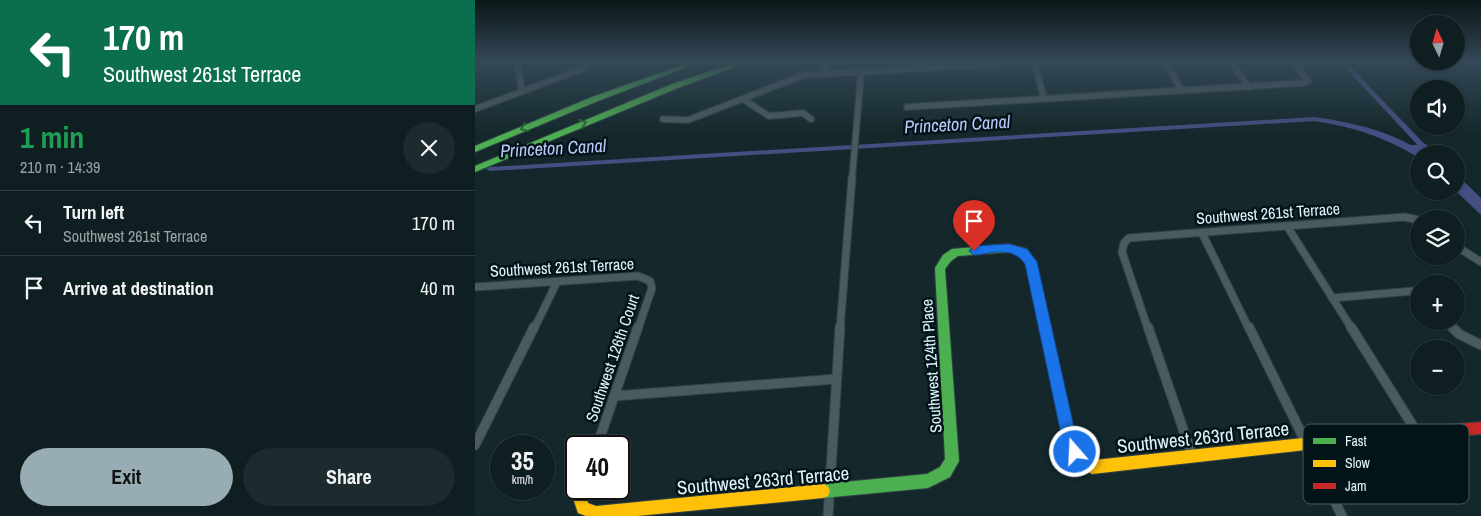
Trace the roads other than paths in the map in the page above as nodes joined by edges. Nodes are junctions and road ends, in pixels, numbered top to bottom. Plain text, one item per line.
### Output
1 (521, 85) edge
2 (536, 85) edge
3 (633, 85) edge
4 (678, 85) edge
5 (778, 85) edge
6 (860, 85) edge
7 (1040, 85) edge
8 (1179, 85) edge
9 (1275, 85) edge
10 (1249, 87) joint
11 (522, 91) junction
12 (1182, 91) junction
13 (743, 99) junction
14 (1044, 99) junction
15 (907, 107) dead end
16 (475, 109) edge
17 (663, 119) dead end
18 (811, 119) dead end
19 (475, 149) edge
20 (475, 169) edge
21 (1410, 218) edge
22 (1287, 226) junction
23 (1202, 233) junction
24 (1465, 252) edge
25 (1481, 262) edge
26 (650, 280) joint
27 (557, 282) junction
28 (475, 287) edge
29 (1410, 293) edge
30 (1332, 298) junction
31 (1455, 330) edge
32 (1481, 345) edge
33 (836, 379) junction
34 (614, 396) junction
35 (1411, 424) edge
36 (601, 435) edge
37 (1303, 436) edge
38 (476, 440) edge
39 (1303, 444) edge
40 (1192, 455) junction
41 (1080, 460) joint
42 (945, 472) joint
43 (829, 491) junction
44 (581, 500) edge
45 (1336, 504) edge
46 (828, 516) edge
47 (1342, 516) edge

1 - 11 street
2 - 11 street
3 -> 19 main road
20 -> 4 main road
5 - 13 street
6 - 33 street
7 - 14 street
8 - 12 street
9 - 10 street
10 - 12 street
11 - 16 street
12 - 14 street
13 - 17 street
13 - 18 street
14 - 15 street
21 - 22 street, Southwest 261st Terrace
22 - 23 street, Southwest 261st Terrace
22 - 30 street
23 - 37 street
23 - 40 street, Southwest 261st Terrace
24 - 25 street
26 - 27 street, Southwest 261st Terrace
26 - 34 street, Southwest 126th Court
27 - 28 street, Southwest 261st Terrace
27 - 38 street
29 - 30 street
30 - 35 street
31 - 32 street
33 - 34 street
33 - 43 street
34 - 36 street, Southwest 126th Court
39 - 40 main road, Southwest 263rd Terrace
40 - 41 main road, Southwest 263rd Terrace
41 - 42 main road, Southwest 124th Place
42 - 43 main road, Southwest 263rd Terrace
43 - 44 main road, Southwest 263rd Terrace
43 - 46 street
45 - 47 street

